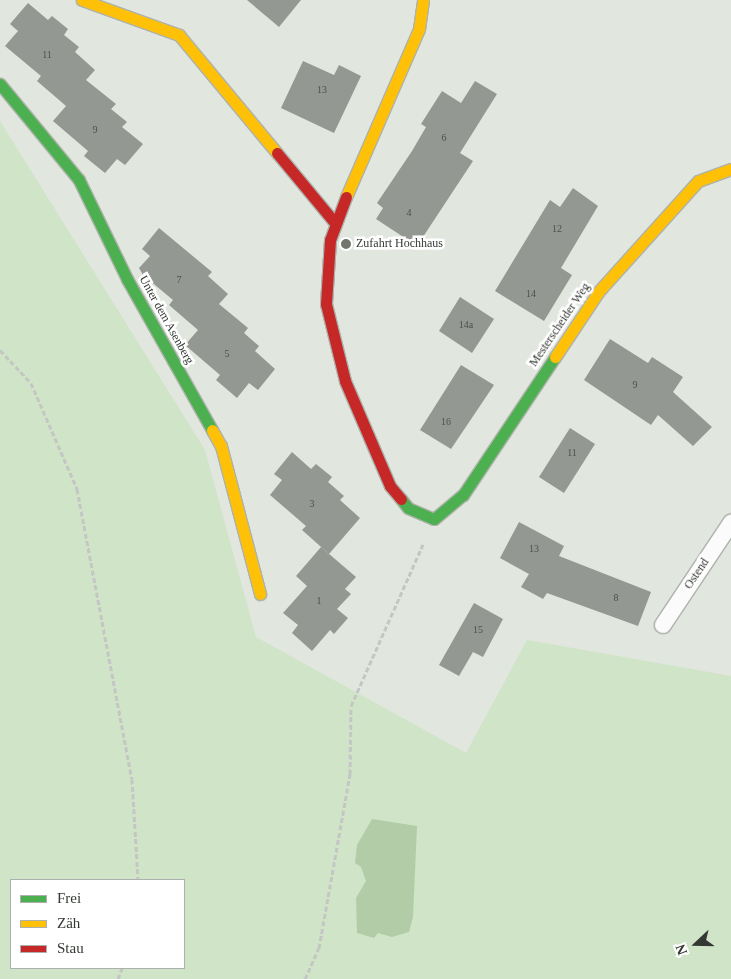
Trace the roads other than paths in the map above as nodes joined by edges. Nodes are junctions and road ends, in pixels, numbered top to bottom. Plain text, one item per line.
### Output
1 (82, 0) edge
2 (423, 0) edge
3 (0, 84) edge
4 (731, 169) edge
5 (335, 223) junction
6 (731, 523) edge
7 (260, 594) dead end
8 (663, 624) dead end

1 - 5 street
2 - 5 street
3 - 7 street, Unter dem Asenberg
4 - 5 street, Mesterscheider Weg
6 - 8 lane, Ostend

